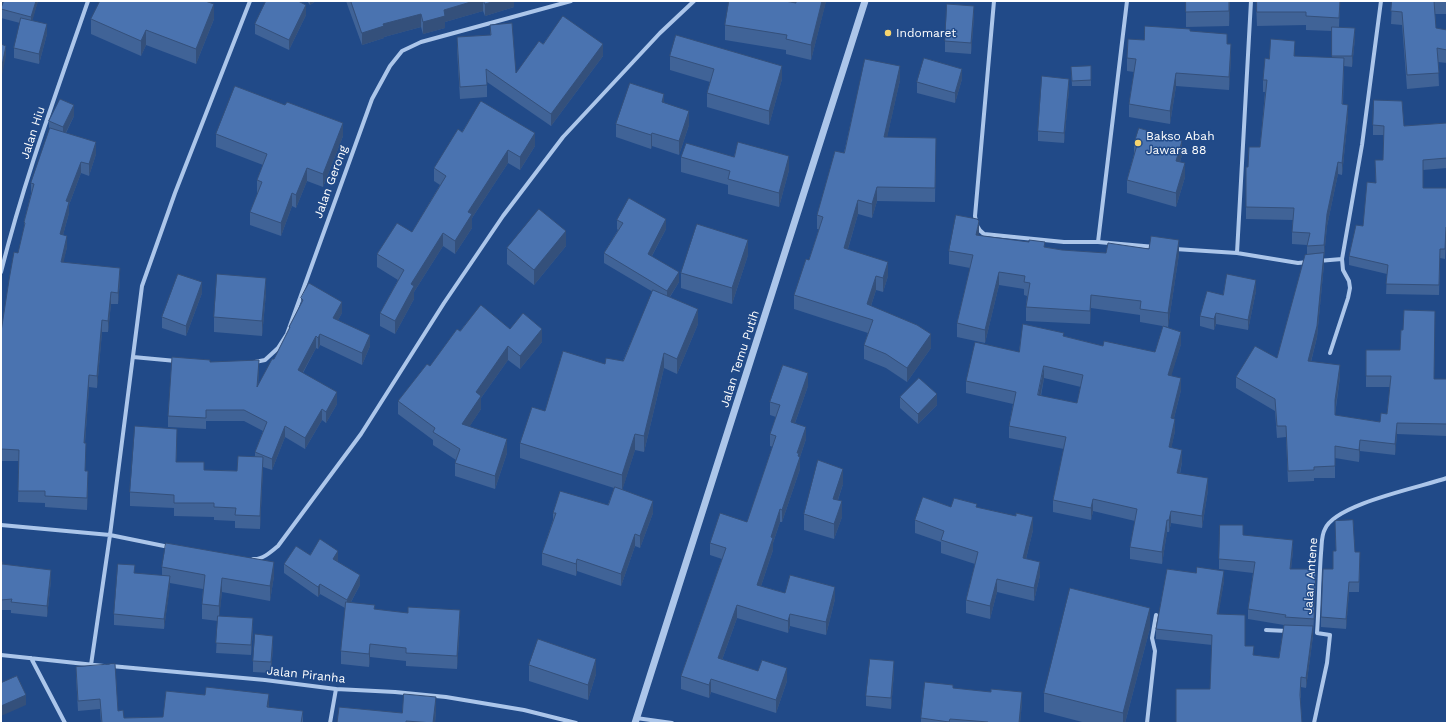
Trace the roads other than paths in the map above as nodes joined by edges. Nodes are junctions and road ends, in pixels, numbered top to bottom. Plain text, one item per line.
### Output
1 (88, 1) edge
2 (250, 1) edge
3 (571, 1) edge
4 (694, 1) edge
5 (865, 1) edge
6 (994, 1) edge
7 (1127, 1) edge
8 (1251, 1) edge
9 (1381, 1) edge
10 (1098, 242) junction
11 (1160, 248) edge
12 (1168, 248) edge
13 (1237, 254) junction
14 (1342, 259) junction
15 (1, 272) edge
16 (1330, 354) dead end
17 (133, 358) junction
18 (180, 362) edge
19 (250, 362) edge
20 (1447, 478) edge
21 (1, 525) edge
22 (110, 535) junction
23 (176, 549) edge
24 (250, 558) edge
25 (1156, 615) dead end
26 (1266, 630) dead end
27 (1290, 632) edge
28 (1310, 633) edge
29 (1317, 633) junction
30 (1, 655) edge
31 (31, 658) junction
32 (91, 665) junction
33 (336, 689) junction
34 (635, 720) edge
35 (65, 723) edge
36 (330, 723) edge
37 (576, 723) edge
38 (672, 723) edge
39 (1147, 723) edge
40 (1314, 723) edge

1 - 15 street, Jalan Hiu
2 - 17 street
3 - 19 street, Jalan Gerong
4 - 24 street
5 - 34 street, Jalan Temu Putih
6 - 10 street
7 - 10 street
8 - 13 street
9 - 14 street
10 - 11 street
12 - 13 street
13 - 14 street
14 - 16 street
17 - 18 street
17 - 22 street
20 - 29 street, Jalan Antene
21 - 22 street
22 - 23 street
22 - 32 street
25 - 39 street
26 - 27 street
28 - 29 street
29 - 40 street
30 - 31 street, Jalan Piranha
31 - 32 street, Jalan Piranha
31 - 35 street
32 - 33 street, Jalan Piranha
33 - 36 street
33 - 37 street, Jalan Piranha
34 - 38 street

